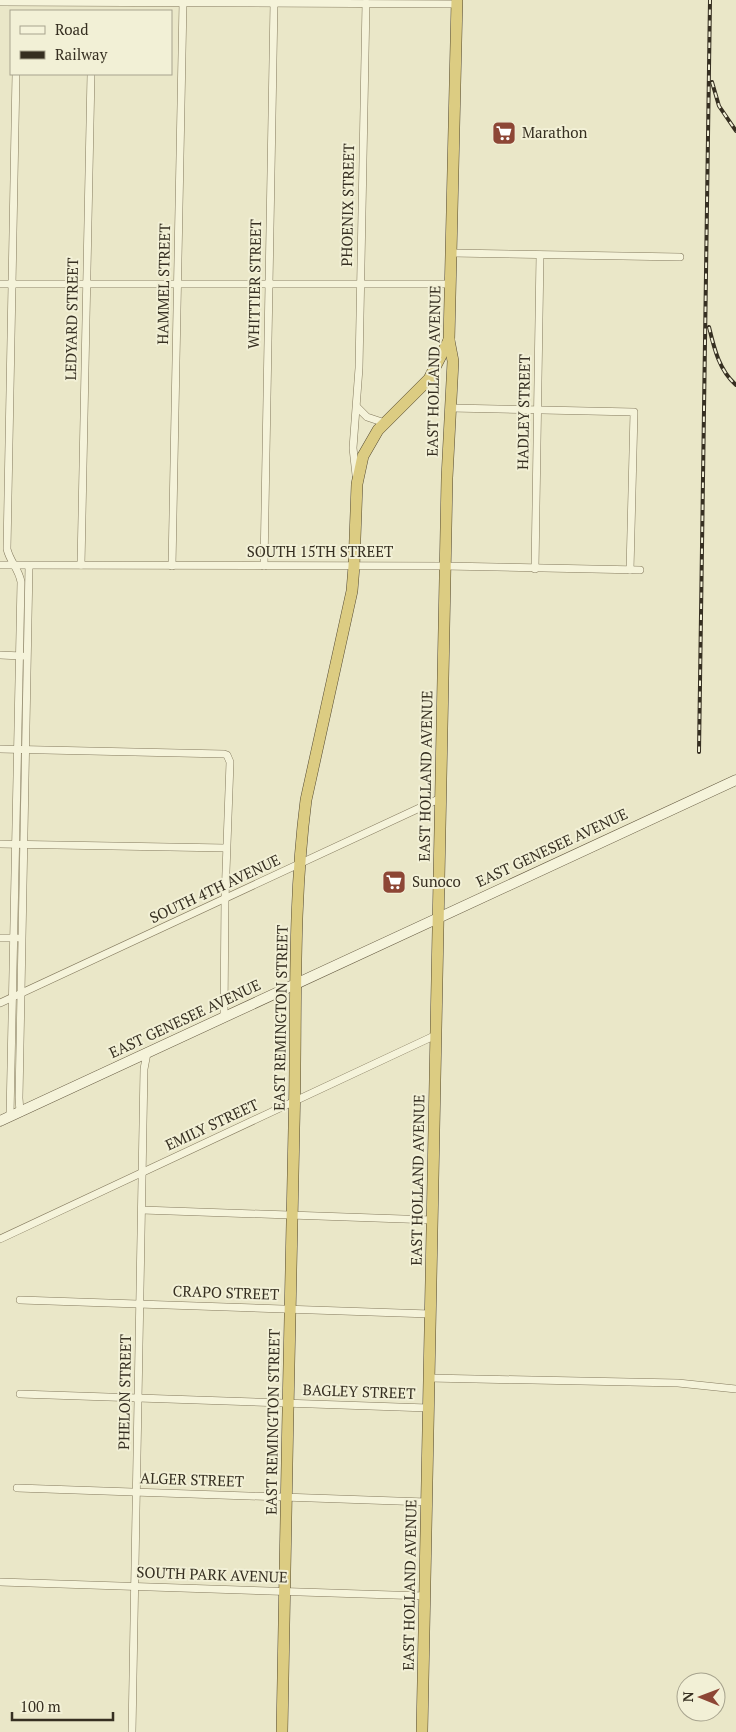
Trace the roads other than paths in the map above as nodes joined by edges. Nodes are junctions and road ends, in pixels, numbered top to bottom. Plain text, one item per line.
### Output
1 (0, 2) edge
2 (17, 2) junction
3 (92, 2) junction
4 (183, 2) junction
5 (457, 2) edge
6 (274, 3) junction
7 (366, 4) junction
8 (17, 10) edge
9 (92, 10) edge
10 (16, 75) edge
11 (91, 75) edge
12 (452, 253) junction
13 (540, 255) junction
14 (680, 257) dead end
15 (0, 284) edge
16 (12, 284) junction
17 (87, 284) junction
18 (177, 284) junction
19 (451, 284) junction
20 (269, 285) junction
21 (360, 285) junction
22 (449, 340) junction
23 (357, 407) junction
24 (451, 408) junction
25 (537, 410) junction
26 (385, 423) junction
27 (357, 484) junction
28 (0, 565) edge
29 (14, 565) junction
30 (81, 565) junction
31 (29, 566) junction
32 (172, 566) junction
33 (264, 566) junction
34 (354, 566) junction
35 (445, 566) junction
36 (535, 569) junction
37 (630, 570) junction
38 (640, 570) dead end
39 (0, 655) edge
40 (23, 656) junction
41 (0, 749) edge
42 (21, 749) junction
43 (736, 780) edge
44 (441, 798) junction
45 (0, 844) edge
46 (15, 844) junction
47 (23, 844) junction
48 (226, 848) junction
49 (299, 865) junction
50 (225, 899) junction
51 (438, 917) junction
52 (0, 938) edge
53 (13, 938) junction
54 (22, 938) junction
55 (295, 984) junction
56 (20, 994) junction
57 (12, 998) junction
58 (0, 1003) edge
59 (224, 1017) junction
60 (436, 1035) junction
61 (147, 1053) junction
62 (295, 1102) junction
63 (15, 1114) junction
64 (0, 1121) edge
65 (143, 1172) junction
66 (142, 1210) junction
67 (292, 1214) junction
68 (432, 1220) junction
69 (0, 1239) edge
70 (20, 1300) dead end
71 (140, 1304) junction
72 (290, 1309) junction
73 (430, 1314) junction
74 (429, 1378) junction
75 (736, 1389) edge
76 (20, 1394) dead end
77 (138, 1398) junction
78 (288, 1403) junction
79 (428, 1408) junction
80 (17, 1488) dead end
81 (137, 1492) junction
82 (286, 1497) junction
83 (426, 1502) junction
84 (0, 1582) edge
85 (134, 1586) junction
86 (284, 1591) junction
87 (424, 1596) junction
88 (132, 1732) edge
89 (282, 1732) edge
90 (422, 1732) edge

1 - 2 street
2 - 3 street
2 - 8 street
3 - 4 street
3 - 9 street
4 - 6 street
4 - 18 street, HAMMEL STREET
5 - 7 street
5 - 12 highway, EAST HOLLAND AVENUE
6 - 7 street
6 - 20 street, WHITTIER STREET
7 - 21 street, PHOENIX STREET
10 - 16 street
11 - 17 street, LEDYARD STREET
12 - 13 street
12 - 19 highway, EAST HOLLAND AVENUE
13 - 14 street
13 - 25 street, HADLEY STREET
15 - 16 street
16 - 17 street
16 - 29 street
17 - 18 street
17 - 30 street, LEDYARD STREET
18 - 20 street
18 - 32 street, HAMMEL STREET
19 - 21 street
19 - 22 highway, EAST HOLLAND AVENUE
20 - 21 street
20 - 33 street, WHITTIER STREET
21 - 23 street, PHOENIX STREET
22 - 24 highway, EAST HOLLAND AVENUE
22 - 26 highway, EAST REMINGTON STREET
23 - 26 street
23 - 27 street, PHOENIX STREET
24 - 25 street
24 - 35 highway, EAST HOLLAND AVENUE
25 - 36 street, HADLEY STREET
25 - 37 street
26 - 27 highway, EAST REMINGTON STREET
27 - 34 highway, EAST REMINGTON STREET
28 - 29 street, SOUTH 15TH STREET
29 - 31 street, SOUTH 15TH STREET
29 - 40 street
30 - 31 street, SOUTH 15TH STREET
30 - 32 street, SOUTH 15TH STREET
31 - 40 street
32 - 33 street, SOUTH 15TH STREET
33 - 34 street, SOUTH 15TH STREET
34 - 35 street, SOUTH 15TH STREET
34 - 49 highway, EAST REMINGTON STREET
35 - 36 street, SOUTH 15TH STREET
35 - 44 highway, EAST HOLLAND AVENUE
36 - 37 street, SOUTH 15TH STREET
37 - 38 street, SOUTH 15TH STREET
39 - 40 street
40 - 42 street
41 - 42 street
42 - 46 street
42 - 47 street
42 - 48 street
43 - 51 main road, EAST GENESEE AVENUE
44 - 49 street, SOUTH 4TH AVENUE
44 - 51 highway, EAST HOLLAND AVENUE
45 - 46 street
46 - 47 street
46 - 53 street
47 - 48 street
47 - 54 street
48 - 50 street
49 - 50 street, SOUTH 4TH AVENUE
49 - 55 highway, EAST REMINGTON STREET
50 - 56 street, SOUTH 4TH AVENUE
50 - 59 street
51 - 55 main road, EAST GENESEE AVENUE
51 - 60 highway, EAST HOLLAND AVENUE
52 - 53 street
53 - 54 street
53 - 57 street
54 - 56 street
55 - 59 main road, EAST GENESEE AVENUE
55 - 62 highway, EAST REMINGTON STREET
56 - 57 street, SOUTH 4TH AVENUE
56 - 63 street
57 - 58 street, SOUTH 4TH AVENUE
57 - 63 street
59 - 61 main road, EAST GENESEE AVENUE
60 - 62 street, EMILY STREET
60 - 68 highway, EAST HOLLAND AVENUE
61 - 63 main road, EAST GENESEE AVENUE
61 - 65 street, PHELON STREET
62 - 65 street, EMILY STREET
62 - 67 highway, EAST REMINGTON STREET
63 - 64 main road, EAST GENESEE AVENUE
65 - 66 street, PHELON STREET
65 - 69 street, EMILY STREET
66 - 67 street
66 - 71 street, PHELON STREET
67 - 68 street
67 - 72 highway, EAST REMINGTON STREET
68 - 73 highway, EAST HOLLAND AVENUE
70 - 71 street, CRAPO STREET
71 - 72 street, CRAPO STREET
71 - 77 street, PHELON STREET
72 - 73 street, CRAPO STREET
72 - 78 highway, EAST REMINGTON STREET
73 - 74 highway, EAST HOLLAND AVENUE
74 - 75 street, BAGLEY STREET
74 - 79 highway, EAST HOLLAND AVENUE
76 - 77 street, BAGLEY STREET
77 - 78 street, BAGLEY STREET
77 - 81 street, PHELON STREET
78 - 79 street, BAGLEY STREET
78 - 82 highway, EAST REMINGTON STREET
79 - 83 highway, EAST HOLLAND AVENUE
80 - 81 street, ALGER STREET
81 - 82 street, ALGER STREET
81 - 85 street, PHELON STREET
82 - 83 street, ALGER STREET
82 - 86 highway, EAST REMINGTON STREET
83 - 87 highway, EAST HOLLAND AVENUE
84 - 85 street, SOUTH PARK AVENUE
85 - 86 street, SOUTH PARK AVENUE
85 - 88 street, PHELON STREET
86 - 87 street, SOUTH PARK AVENUE
86 - 89 highway, EAST REMINGTON STREET
87 - 90 highway, EAST HOLLAND AVENUE

